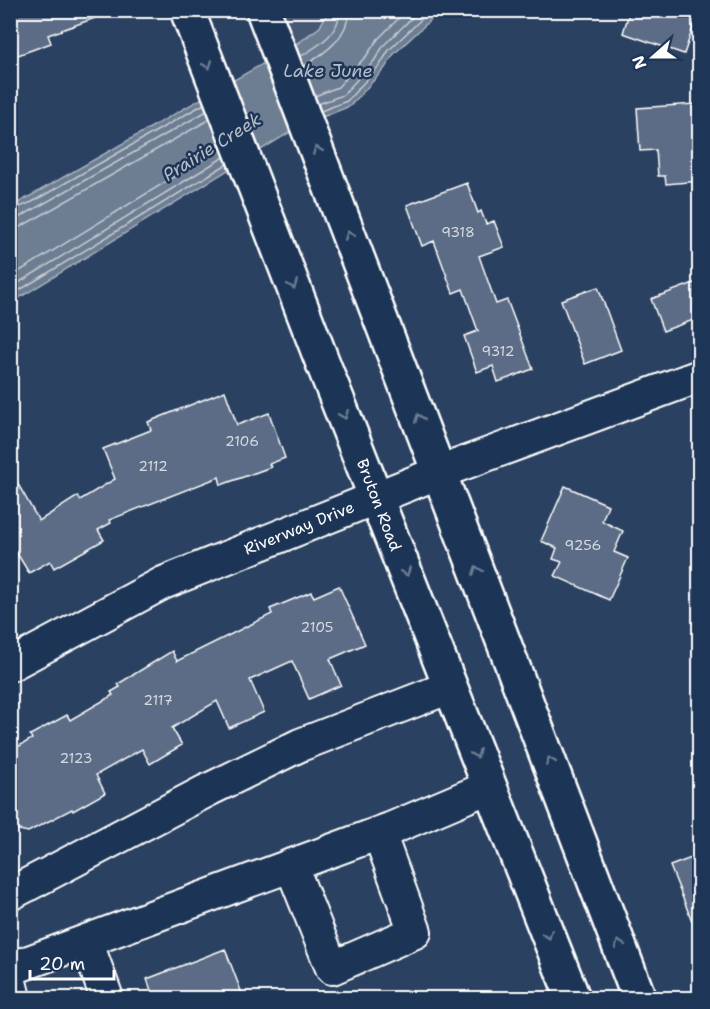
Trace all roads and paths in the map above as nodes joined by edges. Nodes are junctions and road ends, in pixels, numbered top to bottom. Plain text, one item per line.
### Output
1 (187, 10) edge
2 (263, 10) edge
3 (699, 376) edge
4 (440, 472) junction
5 (377, 498) junction
6 (10, 665) edge
7 (450, 687) junction
8 (489, 787) junction
9 (379, 833) junction
10 (291, 865) junction
11 (10, 894) edge
12 (86, 941) junction
13 (10, 969) edge
14 (10, 981) edge
15 (14, 999) edge
16 (107, 999) edge
17 (573, 999) edge
18 (639, 999) edge

1 -> 5 main road, Bruton Road
4 -> 2 main road
3 - 4 street, Riverway Drive
4 - 5 street, Riverway Drive
18 -> 4 main road
5 - 6 street, Riverway Drive
5 -> 7 main road, Bruton Road
7 -> 8 main road, Bruton Road
7 - 11 street
8 - 9 street
8 -> 17 main road, Bruton Road
9 - 10 street
9 - 10 street
10 - 12 street
12 - 13 street
12 - 16 street
14 - 15 street

